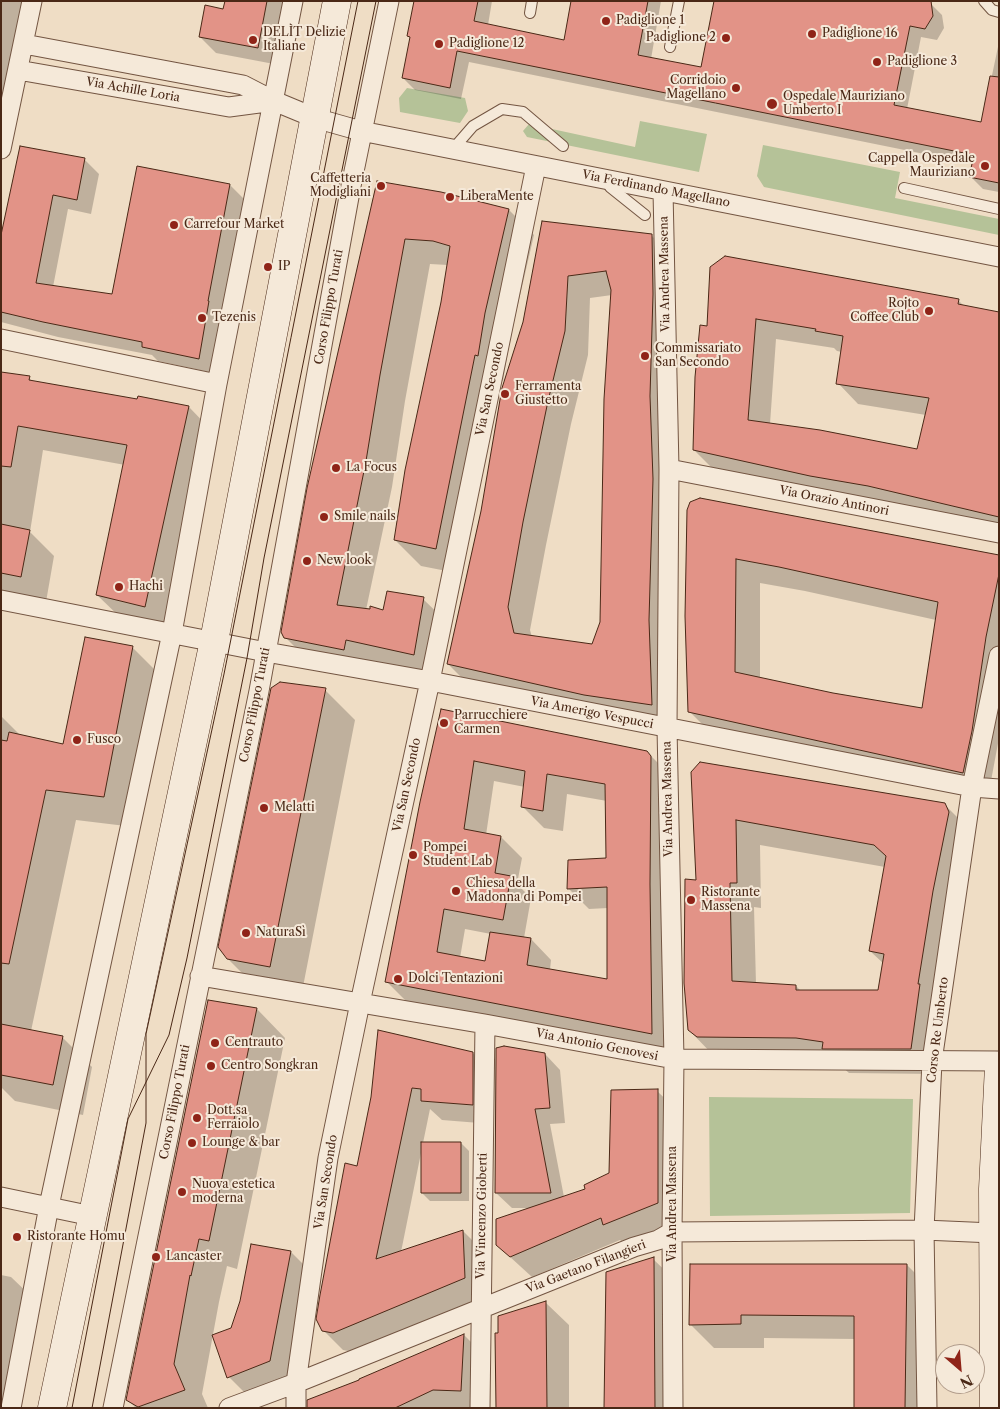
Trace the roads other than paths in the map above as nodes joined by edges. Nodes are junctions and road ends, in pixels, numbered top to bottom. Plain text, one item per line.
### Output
1 (32, 1) edge
2 (293, 1) edge
3 (337, 1) edge
4 (388, 1) edge
5 (532, 1) edge
6 (678, 1) edge
7 (984, 1) edge
8 (999, 12) edge
9 (530, 13) dead end
10 (24, 44) junction
11 (670, 47) dead end
12 (18, 70) junction
13 (274, 101) junction
14 (315, 118) junction
15 (361, 131) junction
16 (563, 146) dead end
17 (1, 149) edge
18 (453, 149) junction
19 (536, 166) junction
20 (610, 187) dead end
21 (904, 188) dead end
22 (663, 190) junction
23 (999, 209) edge
24 (645, 215) dead end
25 (999, 257) edge
26 (1, 338) edge
27 (217, 384) junction
28 (669, 469) junction
29 (999, 533) edge
30 (1, 600) edge
31 (172, 633) junction
32 (214, 640) junction
33 (266, 652) junction
34 (999, 656) edge
35 (430, 681) junction
36 (667, 728) junction
37 (972, 787) junction
38 (999, 789) edge
39 (200, 976) junction
40 (360, 1003) junction
41 (485, 1024) junction
42 (674, 1059) junction
43 (932, 1061) junction
44 (999, 1061) edge
45 (999, 1066) edge
46 (998, 1102) edge
47 (1, 1197) edge
48 (49, 1206) junction
49 (92, 1216) junction
50 (924, 1230) junction
51 (672, 1232) junction
52 (993, 1233) junction
53 (481, 1308) junction
54 (296, 1383) junction
55 (11, 1408) edge
56 (52, 1408) edge
57 (113, 1408) edge
58 (229, 1408) edge
59 (296, 1408) edge
60 (480, 1408) edge
61 (673, 1408) edge
62 (927, 1408) edge
63 (994, 1408) edge

1 - 10 street
2 - 13 street
3 - 14 main road
4 - 15 street, Corso Filippo Turati
5 - 9 lane
6 - 11 lane
7 - 8 lane
10 - 12 street
10 - 13 street, Via Achille Loria
12 - 13 street, Via Achille Loria
12 - 17 street
13 - 14 street, Via Achille Loria
13 - 27 street
14 - 15 street, Via Ferdinando Magellano
14 - 32 main road
15 - 18 street, Via Ferdinando Magellano
15 - 33 street, Corso Filippo Turati
16 - 18 lane
18 - 19 street, Via Ferdinando Magellano
19 - 22 street, Via Ferdinando Magellano
19 - 35 street, Via San Secondo
20 - 24 lane
21 - 23 lane
22 - 25 street, Via Ferdinando Magellano
22 - 28 street, Via Andrea Massena
26 - 27 street
27 - 31 street
28 - 29 street, Via Orazio Antinori
28 - 36 street, Via Andrea Massena
30 - 31 street
31 - 32 street
31 - 48 street
32 - 33 street, Via Amerigo Vespucci
32 - 49 main road
33 - 35 street, Via Amerigo Vespucci
33 - 39 street, Corso Filippo Turati
34 - 37 street, Corso Re Umberto
35 - 36 street, Via Amerigo Vespucci
35 - 40 street, Via San Secondo
36 - 37 street, Via Amerigo Vespucci
36 - 42 street, Via Andrea Massena
37 - 38 street, Via Amerigo Vespucci
37 - 43 street, Corso Re Umberto
39 - 40 street, Via Antonio Genovesi
39 - 57 street, Corso Filippo Turati
40 - 41 street, Via Antonio Genovesi
40 - 54 street, Via San Secondo
41 - 42 street, Via Antonio Genovesi
41 - 53 street, Via Vincenzo Gioberti
42 - 43 street, Via Antonio Genovesi
42 - 51 street, Via Andrea Massena
43 - 44 street, Via Antonio Genovesi
43 - 50 street, Corso Re Umberto
45 - 46 main road
46 - 52 main road
47 - 48 street
48 - 49 street
48 - 55 street
49 - 56 main road
50 - 51 street, Via Gaetano Filangieri
50 - 52 street, Via Gaetano Filangieri
50 - 62 street, Corso Re Umberto
51 - 53 street, Via Gaetano Filangieri
51 - 61 street, Via Andrea Massena
52 - 63 main road
53 - 54 street, Via Gaetano Filangieri
53 - 60 street, Via Vincenzo Gioberti
54 - 58 street, Via Gaetano Filangieri
54 - 59 street, Via San Secondo

